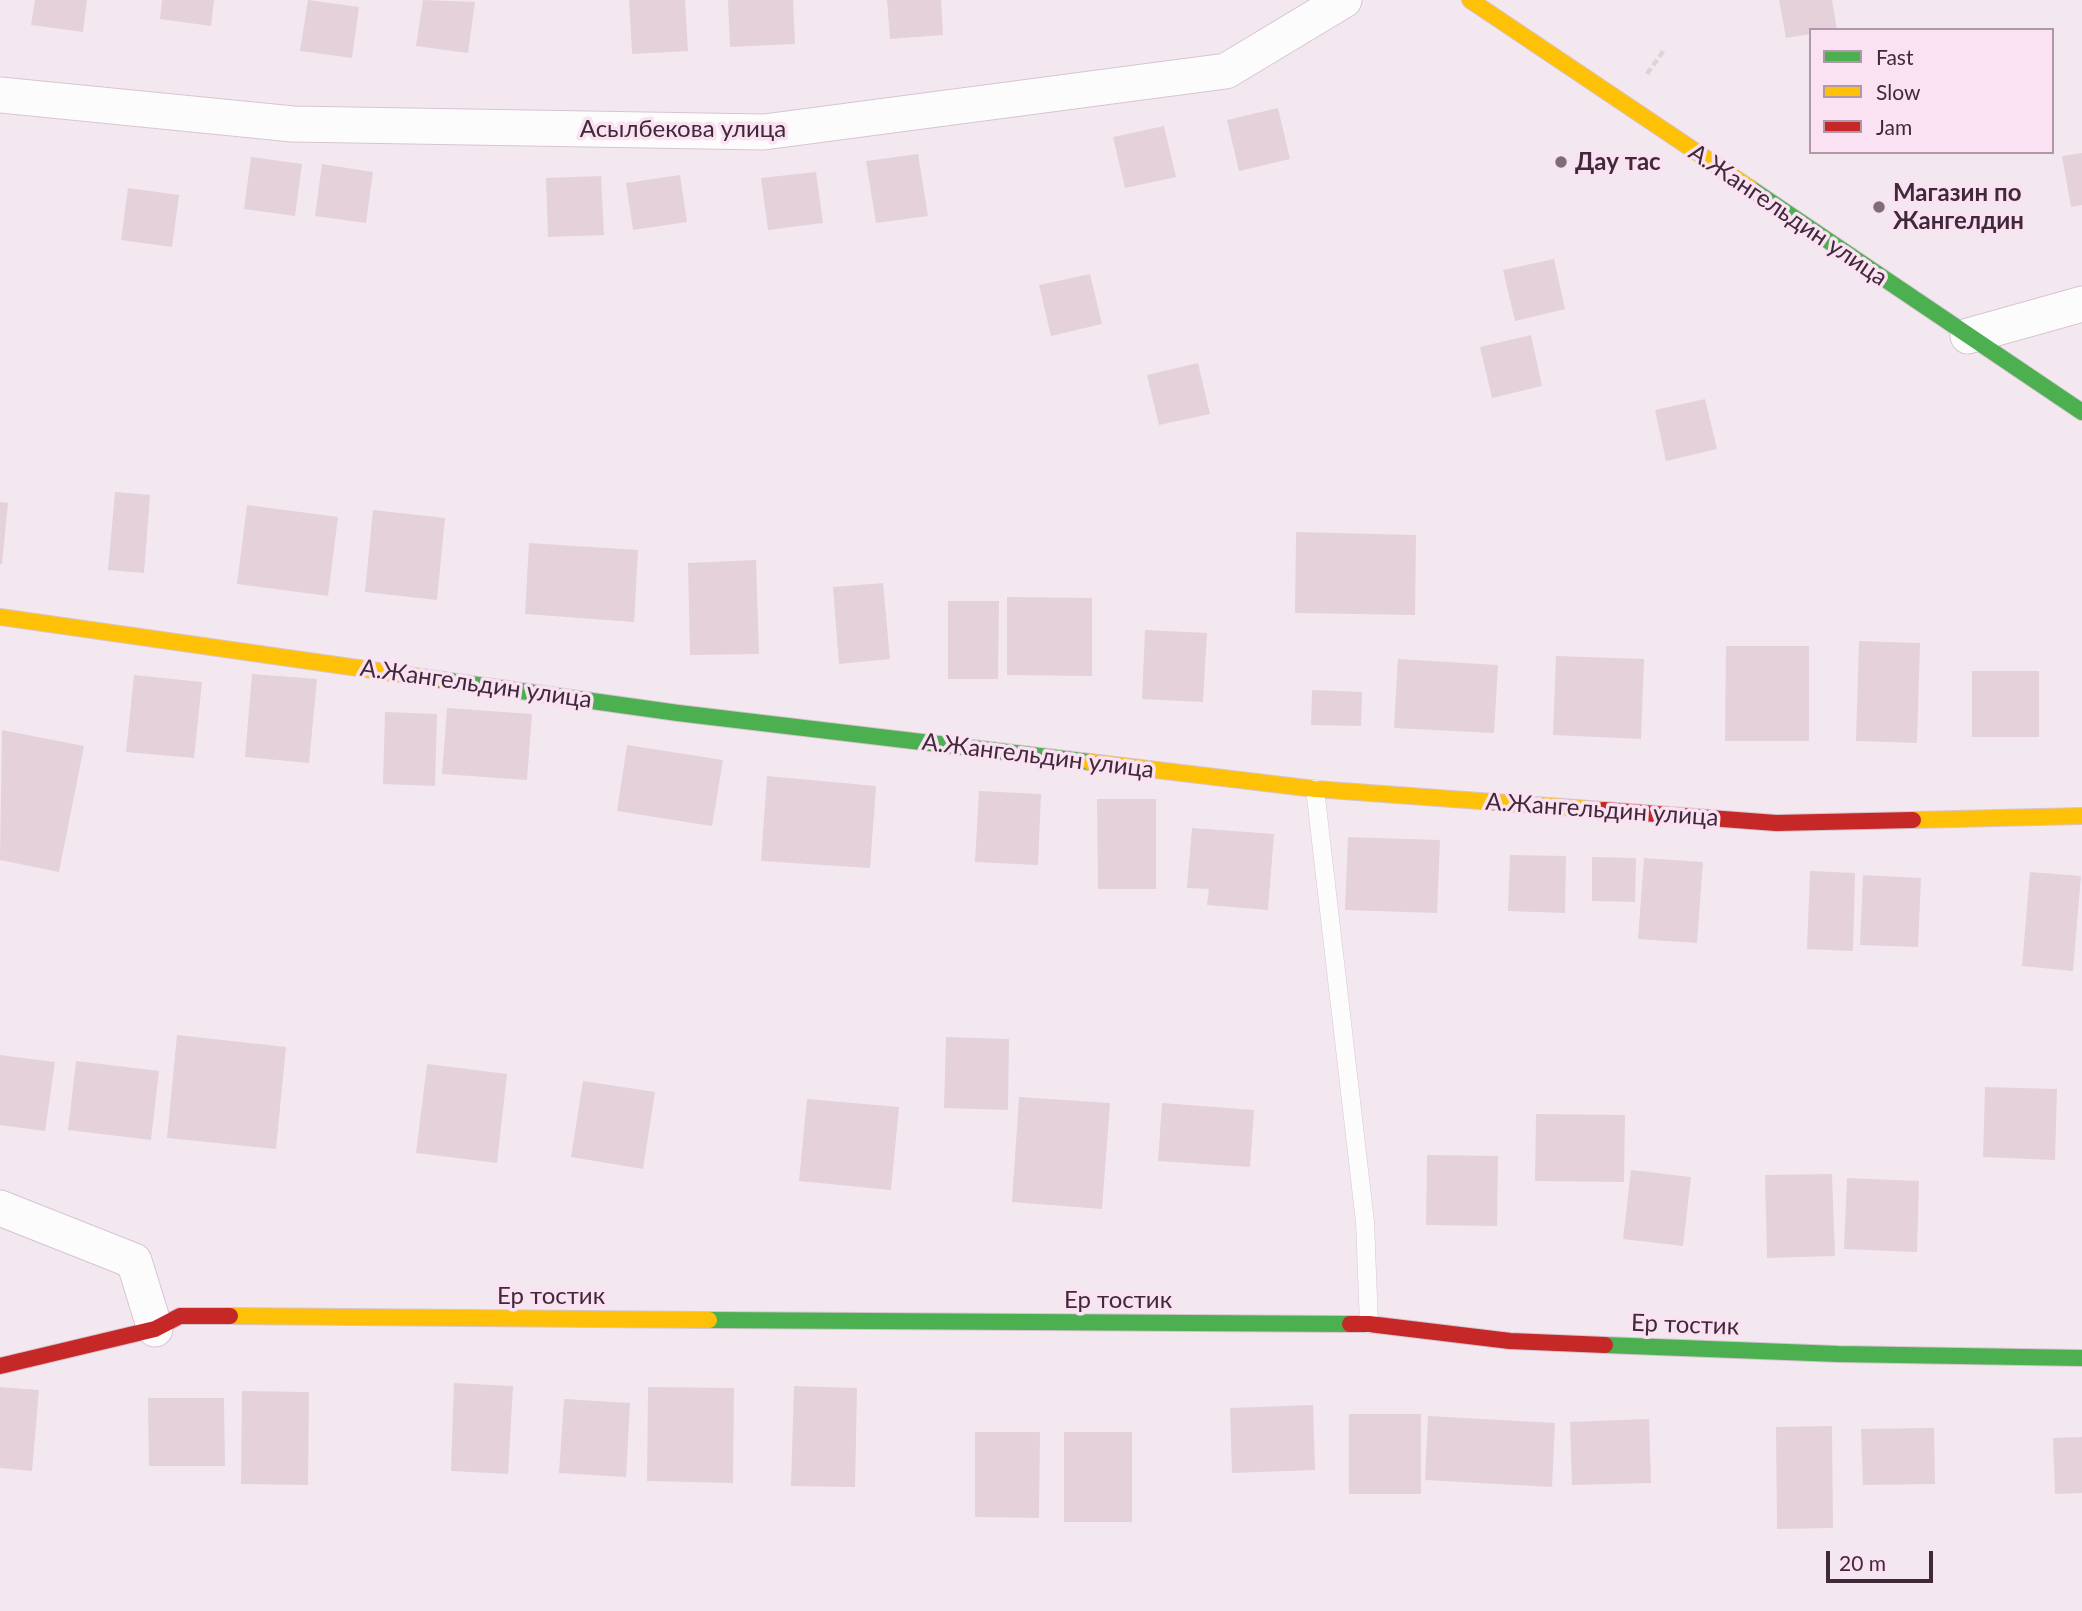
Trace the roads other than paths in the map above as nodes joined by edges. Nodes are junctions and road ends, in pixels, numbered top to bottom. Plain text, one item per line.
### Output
1 (1344, 0) edge
2 (1470, 0) edge
3 (0, 95) edge
4 (2082, 304) edge
5 (1968, 336) junction
6 (2082, 412) edge
7 (0, 617) edge
8 (1315, 789) junction
9 (2082, 816) edge
10 (0, 1208) edge
11 (1369, 1324) junction
12 (155, 1329) junction
13 (2082, 1358) edge
14 (0, 1366) edge

1 - 3 street, Асылбекова улица
2 - 5 street, А.Жангельдин улица
4 - 5 street
5 - 6 street, А.Жангельдин улица
7 - 8 street, А.Жангельдин улица
8 - 9 street, А.Жангельдин улица
8 - 11 lane
10 - 12 street
11 - 12 street, Ер тостик
11 - 13 street, Ер тостик
12 - 14 street, Ер тостик

